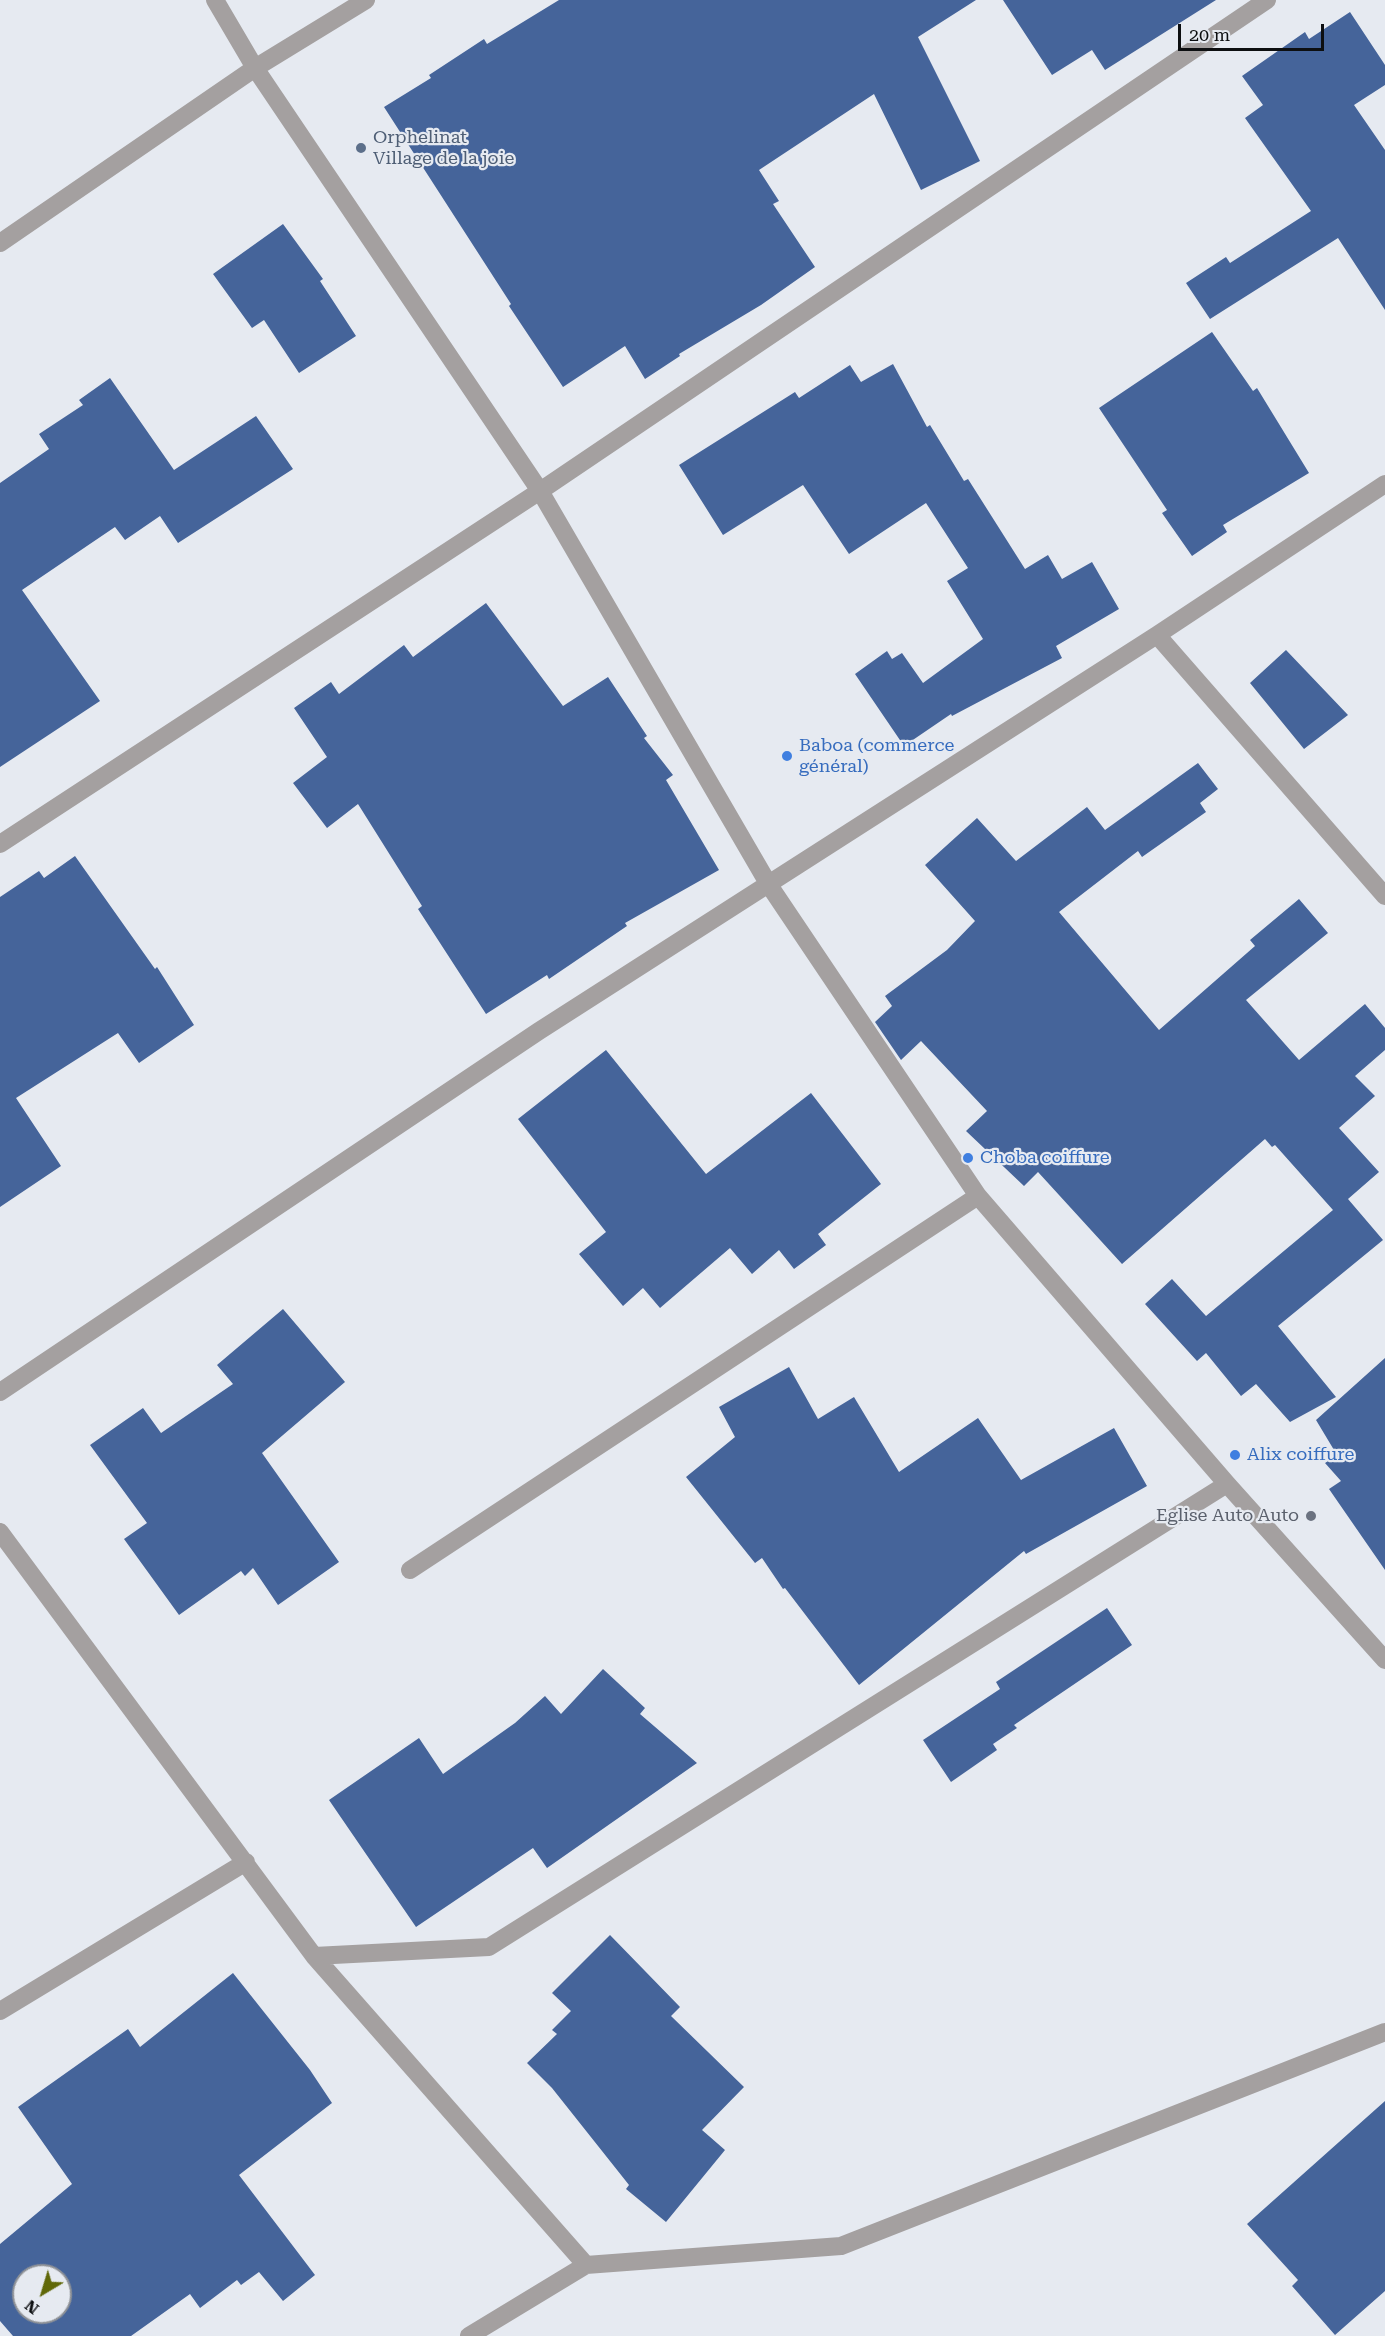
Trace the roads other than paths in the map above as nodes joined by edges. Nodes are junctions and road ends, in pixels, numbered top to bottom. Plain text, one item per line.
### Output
1 (215, 0) edge
2 (366, 0) edge
3 (1267, 0) edge
4 (255, 68) junction
5 (0, 243) edge
6 (1385, 484) edge
7 (540, 491) junction
8 (1157, 635) junction
9 (0, 844) edge
10 (769, 885) junction
11 (1385, 896) edge
12 (978, 1196) junction
13 (0, 1392) edge
14 (1227, 1484) junction
15 (0, 1532) edge
16 (410, 1570) dead end
17 (1385, 1660) edge
18 (246, 1862) junction
19 (314, 1956) junction
20 (0, 2011) edge
21 (1385, 2032) edge
22 (586, 2265) junction
23 (469, 2336) edge

1 - 4 street
2 - 4 street
3 - 7 street
4 - 5 street
4 - 7 street
6 - 8 street
7 - 9 street
7 - 10 street
8 - 10 street
8 - 11 street
10 - 12 street
10 - 13 street
12 - 14 street
12 - 16 street
14 - 17 street
14 - 19 street
15 - 18 street
18 - 19 street
18 - 20 street
19 - 22 street
21 - 22 street
22 - 23 street

